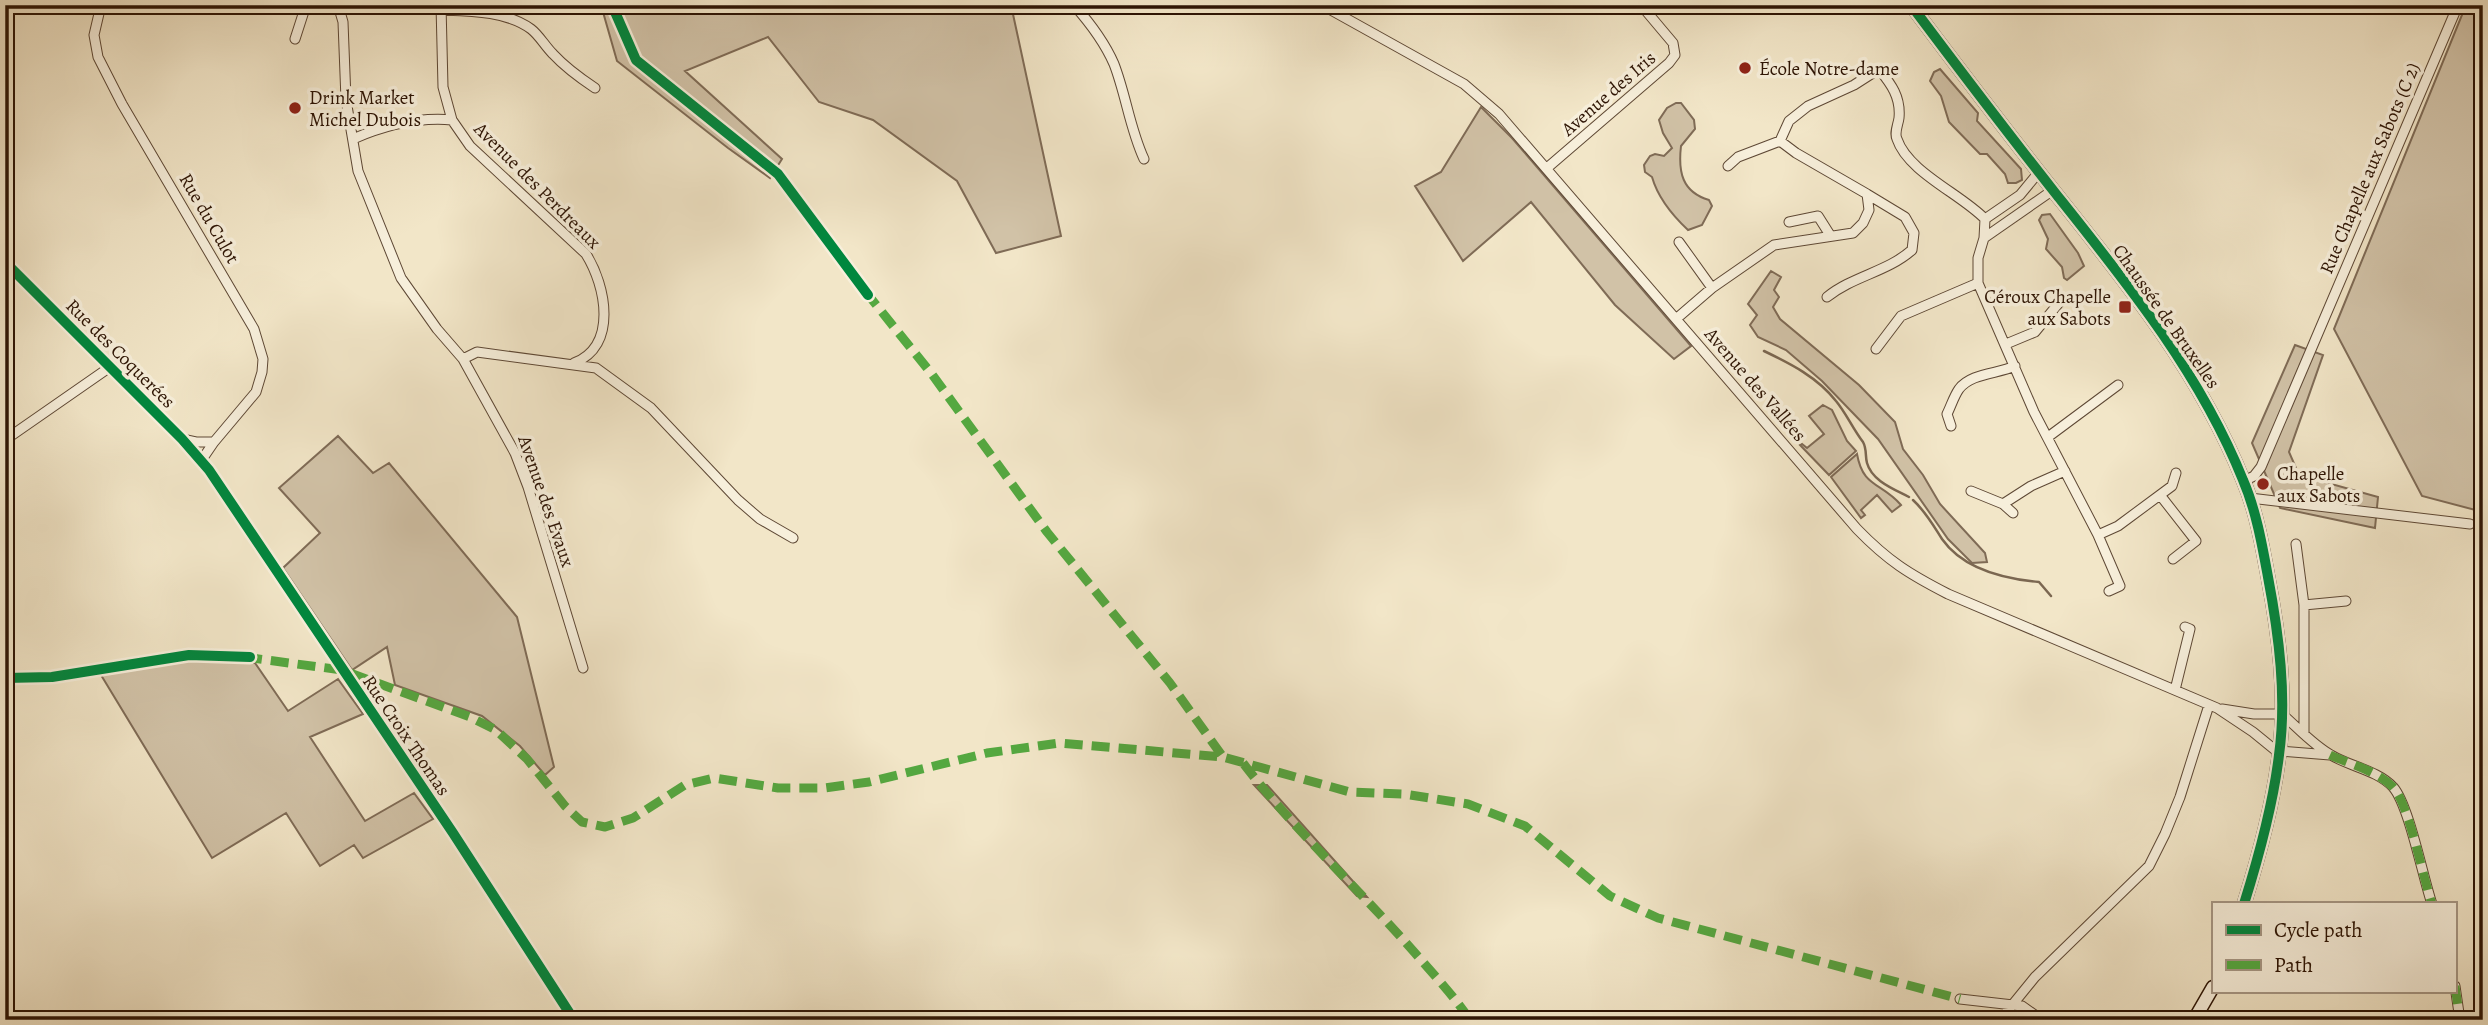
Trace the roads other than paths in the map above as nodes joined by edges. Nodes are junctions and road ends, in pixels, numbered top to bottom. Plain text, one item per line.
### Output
1 (101, 5) edge
2 (306, 5) edge
3 (338, 5) edge
4 (1073, 5) edge
5 (1322, 5) edge
6 (1641, 5) edge
7 (1911, 5) edge
8 (2458, 5) edge
9 (441, 7) edge
10 (295, 39) dead end
11 (595, 88) dead end
12 (452, 120) junction
13 (353, 139) junction
14 (1780, 141) junction
15 (1144, 159) dead end
16 (1728, 166) dead end
17 (1547, 168) junction
18 (2039, 172) junction
19 (2053, 190) junction
20 (1867, 194) junction
21 (1985, 219) junction
22 (1789, 222) dead end
23 (1830, 235) junction
24 (1984, 238) junction
25 (1679, 242) dead end
26 (5, 262) edge
27 (1978, 282) junction
28 (1712, 288) junction
29 (1827, 297) dead end
30 (2063, 298) dead end
31 (1676, 319) junction
32 (2006, 344) junction
33 (1876, 349) dead end
34 (463, 359) junction
35 (575, 363) junction
36 (2015, 366) junction
37 (110, 367) junction
38 (2118, 385) dead end
39 (1951, 426) dead end
40 (2048, 437) junction
41 (182, 439) junction
42 (5, 440) edge
43 (214, 442) junction
44 (198, 457) junction
45 (209, 470) junction
46 (2065, 471) junction
47 (2176, 474) dead end
48 (2244, 481) junction
49 (1971, 491) dead end
50 (2160, 495) junction
51 (2250, 498) junction
52 (2003, 504) junction
53 (2012, 513) dead end
54 (2470, 524) dead end
55 (2098, 535) junction
56 (793, 538) dead end
57 (2296, 544) dead end
58 (2174, 559) dead end
59 (2109, 591) dead end
60 (2346, 601) dead end
61 (2304, 605) junction
62 (2185, 627) dead end
63 (583, 668) dead end
64 (2175, 690) junction
65 (2213, 706) junction
66 (2282, 713) junction
67 (2304, 733) junction
68 (2280, 752) junction
69 (2330, 755) junction
70 (2245, 902) edge
71 (2431, 902) edge
72 (2212, 989) edge
73 (2456, 993) edge
74 (1960, 999) dead end
75 (2011, 1004) junction
76 (574, 1020) edge
77 (2000, 1020) edge
78 (2042, 1020) edge
79 (2194, 1020) edge
80 (2460, 1020) edge

1 - 43 street, Rue du Culot
2 - 10 street
3 - 13 street, Avenue des Evaux
4 - 15 street
5 - 17 street, Avenue des Vallées
6 - 17 street, Avenue des Iris
7 - 18 main road, Chaussée de Bruxelles
8 - 48 street, Rue Chapelle aux Sabots (C 2)
9 - 11 street
9 - 12 street
12 - 13 street, Avenue des Perdreaux
12 - 35 street, Avenue des Perdreaux
13 - 34 street, Avenue des Evaux
14 - 16 street
14 - 20 street
14 - 21 street
17 - 31 street, Avenue des Vallées
18 - 19 main road, Chaussée de Bruxelles
18 - 21 street
19 - 24 street
19 - 48 main road, Chaussée de Bruxelles
20 - 23 street
20 - 29 street
21 - 24 street
22 - 23 street
23 - 28 street
24 - 27 street
25 - 28 street
26 - 37 street, Rue des Coquerées
27 - 32 street
27 - 33 street
28 - 31 street
30 - 32 street
31 - 64 street, Avenue des Vallées
32 - 36 street
34 - 35 street
34 - 63 street, Avenue des Evaux
35 - 56 street
36 - 39 street
36 - 40 street
37 - 41 street, Rue des Coquerées
37 - 42 street
38 - 40 street
40 - 46 street
41 - 43 street
41 - 44 street, Rue des Coquerées
43 - 44 street, Rue du Culot
43 - 45 street
44 - 45 street, Rue des Coquerées
45 - 76 street, Rue Croix Thomas
46 - 52 street
46 - 55 street
47 - 50 street
48 - 51 main road, Chaussée de Bruxelles
49 - 52 street
50 - 55 street
50 - 58 street
51 - 54 street
51 - 66 main road, Chaussée de Bruxelles
52 - 53 street
55 - 59 street
57 - 61 street
60 - 61 street
61 - 67 street
62 - 64 street
64 - 65 street, Avenue des Vallées
65 - 66 street, Avenue des Vallées
65 - 68 street, Avenue des Vallées
65 - 75 street
66 - 67 street
66 - 68 main road, Chaussée de Bruxelles
67 - 69 street
68 - 69 street
68 - 70 main road, Chaussée de Bruxelles
69 - 71 street
72 - 79 main road
73 - 80 street
74 - 75 street
75 - 77 street
75 - 78 street

